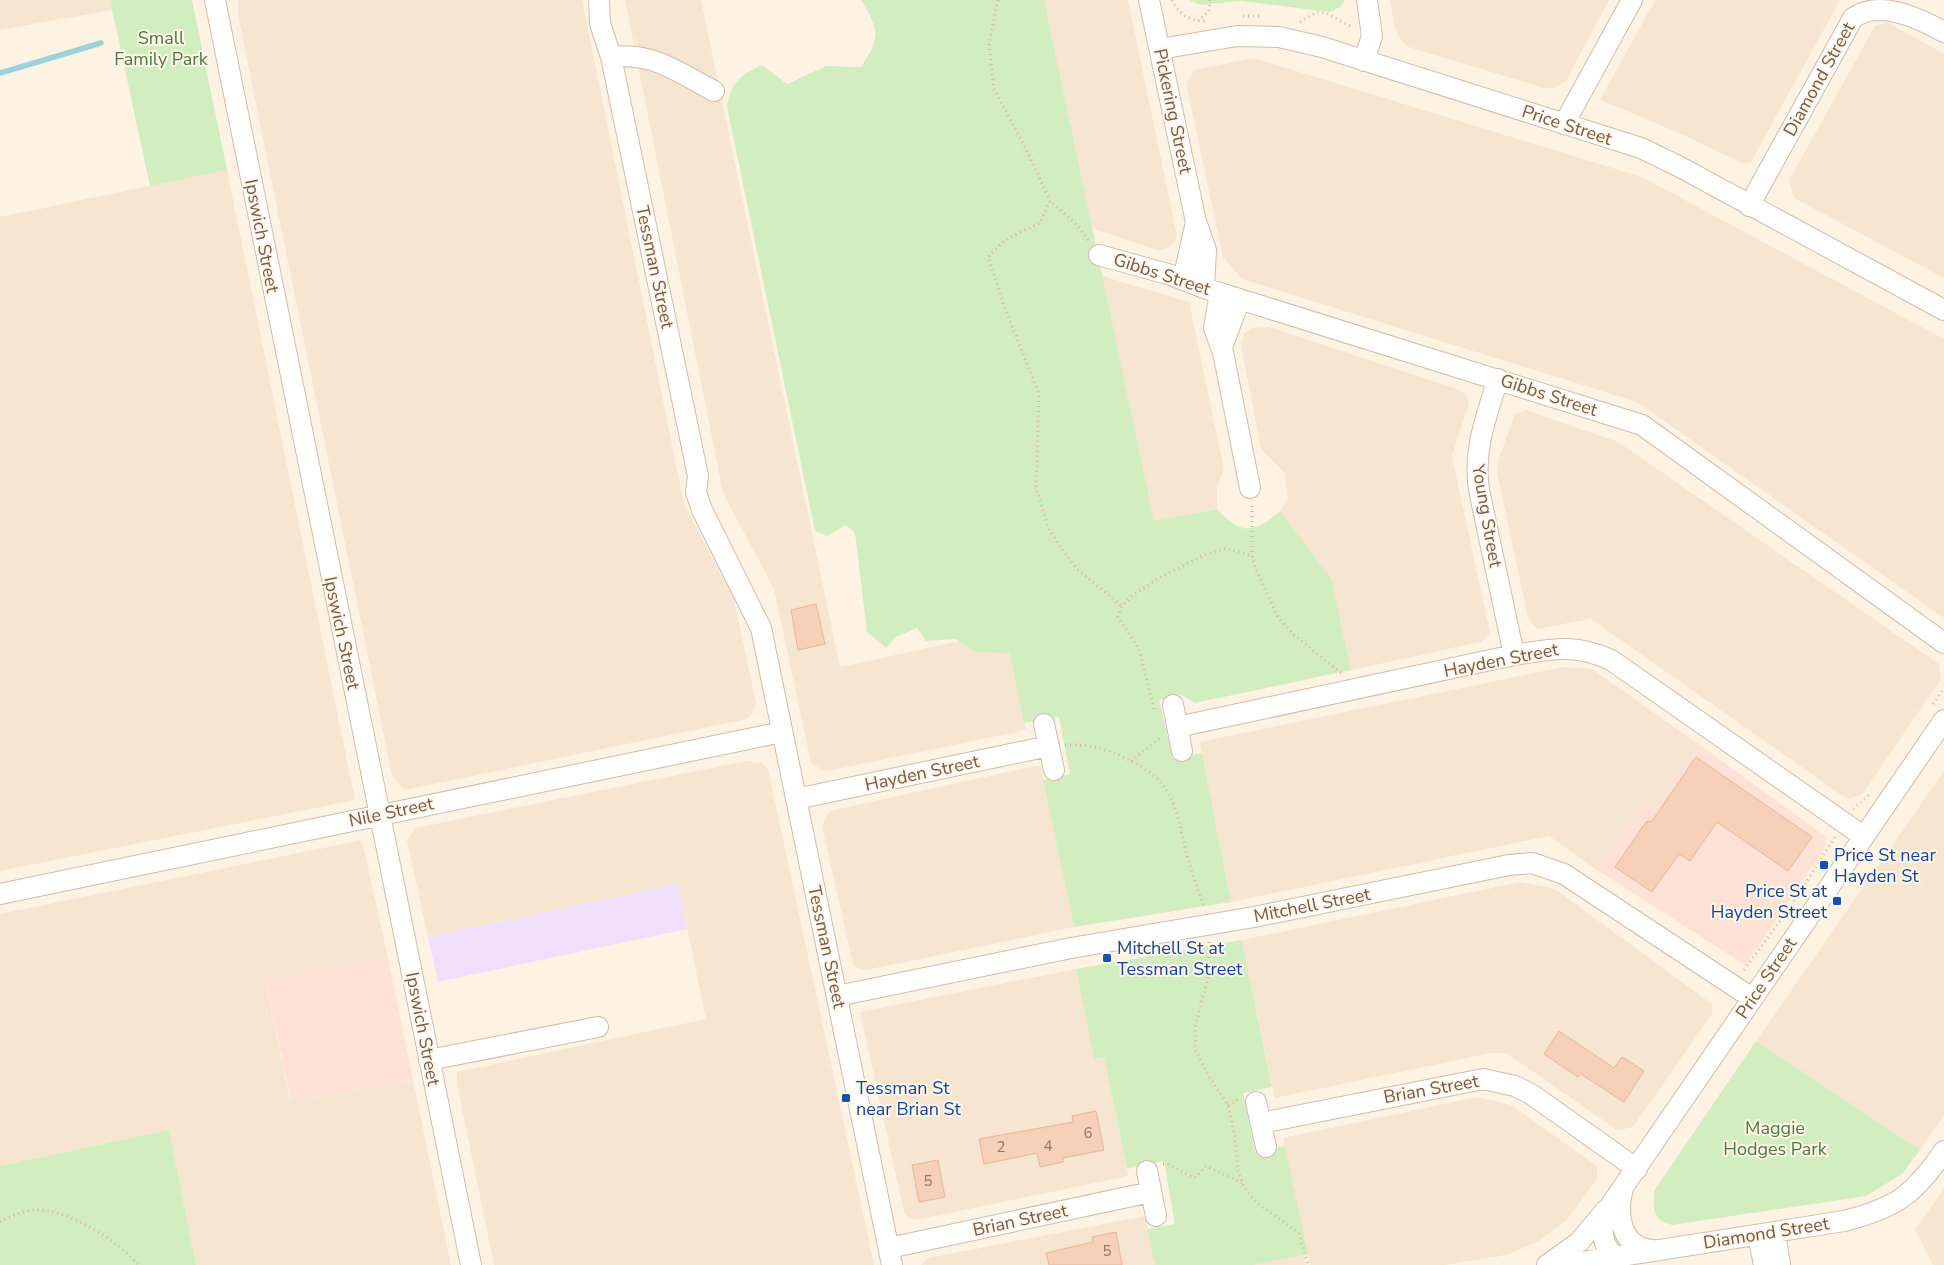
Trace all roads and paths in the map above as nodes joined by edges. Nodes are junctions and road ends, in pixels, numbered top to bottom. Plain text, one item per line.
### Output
1 (215, 0) edge
2 (599, 0) edge
3 (610, 0) edge
4 (998, 0) edge
5 (1150, 0) edge
6 (1210, 0) edge
7 (1367, 0) edge
8 (1632, 0) edge
9 (1196, 26) dead end
10 (1944, 32) edge
11 (1160, 49) junction
12 (611, 57) junction
13 (1364, 61) junction
14 (714, 91) dead end
15 (1564, 124) junction
16 (1050, 201) junction
17 (1749, 206) junction
18 (1196, 222) junction
19 (1100, 255) joint
20 (1183, 280) junction
21 (1212, 290) junction
22 (1240, 299) junction
23 (1944, 310) edge
24 (1223, 352) junction
25 (1498, 379) junction
26 (1250, 488) joint
27 (1252, 556) junction
28 (1122, 606) junction
29 (1944, 643) edge
30 (1514, 656) junction
31 (1344, 675) dead end
32 (1164, 709) joint
33 (1944, 720) edge
34 (1044, 724) dead end
35 (782, 732) junction
36 (1169, 732) junction
37 (1049, 746) junction
38 (1182, 751) dead end
39 (1131, 761) junction
40 (1054, 770) dead end
41 (796, 799) junction
42 (380, 814) junction
43 (1863, 836) junction
44 (1835, 837) dead end
45 (0, 894) edge
46 (1206, 914) dead end
47 (1209, 936) dead end
48 (1744, 971) dead end
49 (838, 996) junction
50 (1752, 998) junction
51 (598, 1028) dead end
52 (430, 1060) junction
53 (1256, 1102) dead end
54 (1260, 1123) junction
55 (1266, 1147) dead end
56 (1944, 1151) edge
57 (1637, 1168) junction
58 (1147, 1171) joint
59 (1242, 1184) junction
60 (1151, 1192) junction
61 (1618, 1195) junction
62 (1156, 1216) dead end
63 (0, 1222) edge
64 (1766, 1233) junction
65 (1629, 1240) junction
66 (1660, 1250) junction
67 (890, 1256) edge
68 (1617, 1257) junction
69 (139, 1265) edge
70 (472, 1265) edge
71 (1308, 1265) edge
72 (1547, 1265) edge
73 (1564, 1265) edge
74 (1764, 1265) edge
75 (1780, 1265) edge

1 - 42 street, Ipswich Street
2 - 12 street, Tessman Street
3 - 12 street, Tessman Street
4 - 16 path
5 - 11 street, Pickering Street
6 - 9 path
7 - 13 street
8 - 15 street
10 - 17 street, Diamond Street
11 - 13 street, Price Street
11 - 18 street, Pickering Street
12 - 14 street
12 - 35 street, Tessman Street
13 - 15 street, Price Street
15 - 17 street, Price Street
16 - 19 path
16 - 28 path
17 - 23 street, Price Street
18 - 20 street, Pickering Street
18 - 21 street, Pickering Street
19 - 20 street, Gibbs Street
20 - 21 street, Gibbs Street
21 - 22 street, Gibbs Street
21 - 24 street, Pickering Street
22 - 24 street, Pickering Street
22 - 25 street, Gibbs Street
24 - 26 street, Pickering Street
25 - 29 street, Gibbs Street
25 - 30 street, Young Street
26 - 27 path
27 - 28 path
27 - 31 path
28 - 32 path
30 - 36 street, Hayden Street
30 - 43 street, Hayden Street
32 - 36 street
33 - 43 street, Price Street
34 - 37 street
35 - 41 street, Tessman Street
35 - 42 street, Nile Street
36 - 38 street
36 - 39 path
37 - 39 path
37 - 40 street
37 - 41 street, Hayden Street
39 - 46 path
41 - 49 street, Tessman Street
42 - 45 street, Nile Street
42 - 52 street, Ipswich Street
43 - 50 street, Price Street
44 - 48 path
47 - 59 path
49 - 50 street, Mitchell Street
49 - 67 street, Tessman Street
50 - 57 street, Price Street
51 - 52 street
52 - 70 street, Ipswich Street
53 - 54 street
54 - 55 street
54 - 57 street, Brian Street
56 - 64 street, Diamond Street
57 - 61 street, Price Street
58 - 59 path
58 - 60 street
59 - 71 path
60 - 62 street
60 - 67 street, Brian Street
61 - 65 street
61 - 68 street, Price Street
61 - 72 street
63 - 69 path
64 - 66 street, Diamond Street
64 - 74 street
64 - 75 street
65 - 66 street
65 - 68 street
66 - 68 street, Diamond Street
68 - 73 street, Diamond Street

